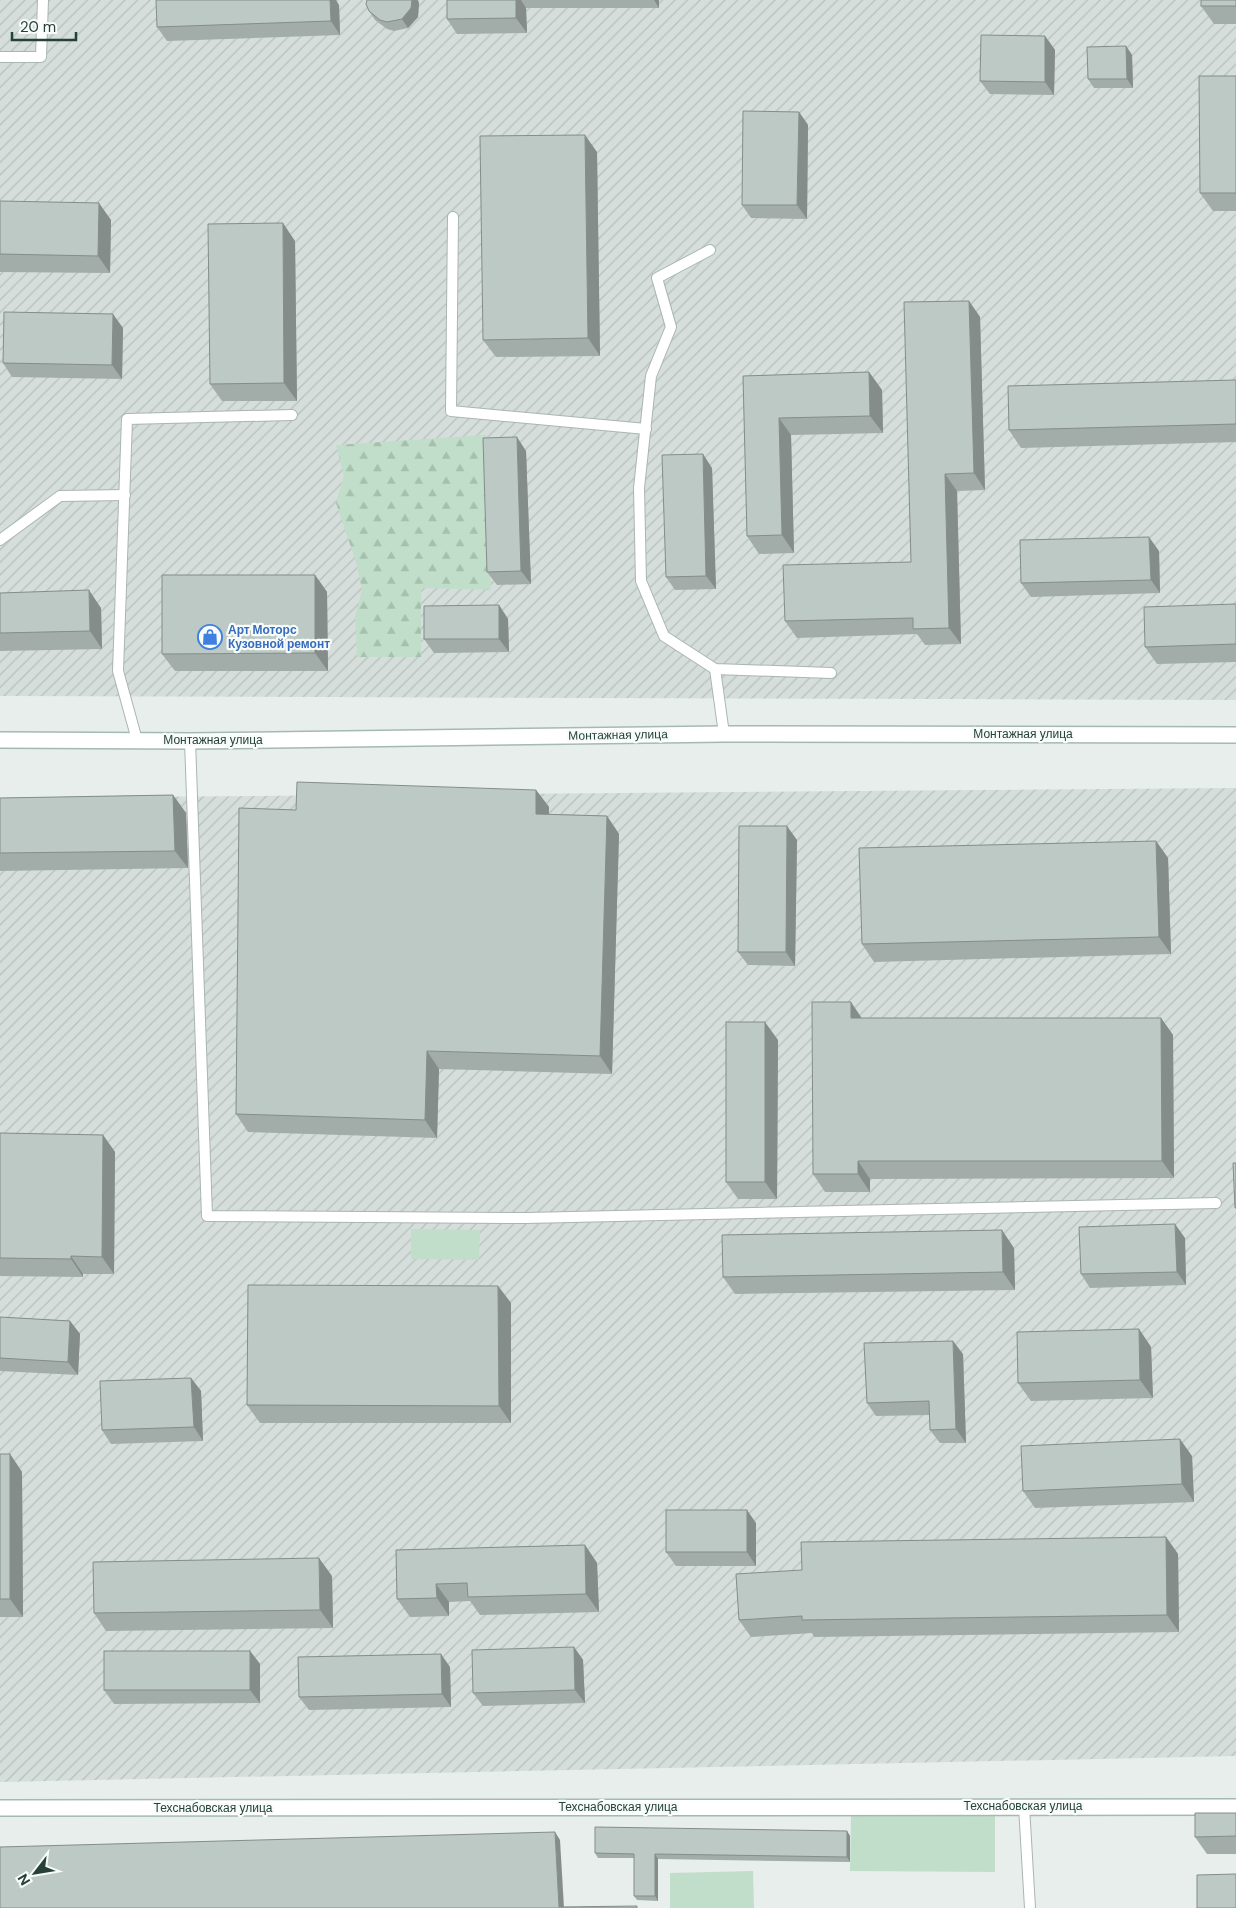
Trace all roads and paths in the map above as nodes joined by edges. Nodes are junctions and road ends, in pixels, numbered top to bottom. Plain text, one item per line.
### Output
1 (43, 0) edge
2 (0, 57) edge
3 (453, 217) dead end
4 (710, 250) dead end
5 (292, 415) dead end
6 (646, 429) junction
7 (125, 495) junction
8 (0, 540) edge
9 (715, 669) junction
10 (831, 673) dead end
11 (724, 734) junction
12 (1236, 735) edge
13 (0, 740) edge
14 (137, 740) junction
15 (190, 741) junction
16 (1216, 1203) dead end
17 (1024, 1806) junction
18 (1236, 1807) edge
19 (0, 1808) edge
20 (1030, 1908) edge

1 - 2 lane
3 - 6 lane
4 - 6 lane
5 - 7 lane
6 - 9 lane
7 - 8 lane
7 - 14 lane
9 - 10 lane
9 - 11 lane
11 - 12 street, Монтажная улица
11 - 15 street, Монтажная улица
13 - 14 street, Монтажная улица
14 - 15 street, Монтажная улица
15 - 16 lane
17 - 18 street, Техснабовская улица
17 - 19 street, Техснабовская улица
17 - 20 lane

